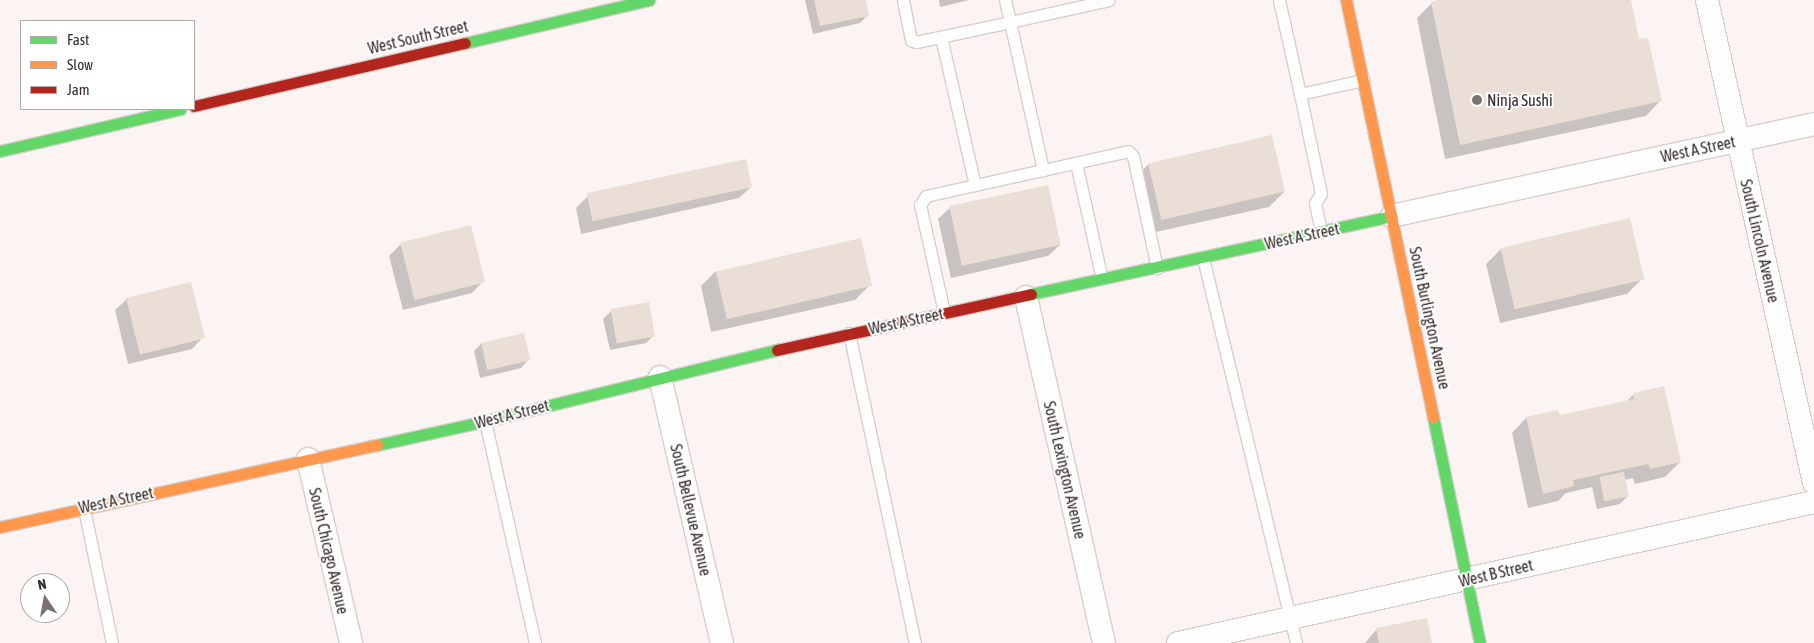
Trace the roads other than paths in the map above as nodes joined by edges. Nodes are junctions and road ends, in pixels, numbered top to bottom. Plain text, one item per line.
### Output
1 (649, 0) edge
2 (903, 0) edge
3 (1005, 0) edge
4 (1109, 0) edge
5 (1279, 0) edge
6 (1346, 0) edge
7 (1707, 0) edge
8 (1010, 22) junction
9 (942, 37) junction
10 (1363, 80) junction
11 (1300, 94) junction
12 (195, 106) edge
13 (176, 110) edge
14 (1814, 124) edge
15 (1738, 141) junction
16 (0, 150) edge
17 (1076, 162) junction
18 (1044, 170) junction
19 (975, 185) junction
20 (1392, 216) junction
21 (1321, 232) junction
22 (1203, 258) junction
23 (1157, 268) junction
24 (1102, 279) junction
25 (1026, 297) junction
26 (944, 313) junction
27 (849, 333) junction
28 (660, 377) junction
29 (486, 421) junction
30 (308, 459) junction
31 (1814, 482) edge
32 (1814, 502) edge
33 (83, 507) junction
34 (0, 527) edge
35 (1467, 580) junction
36 (1291, 620) junction
37 (112, 643) edge
38 (351, 643) edge
39 (535, 643) edge
40 (722, 643) edge
41 (915, 643) edge
42 (1104, 643) edge
43 (1178, 643) edge
44 (1296, 643) edge
45 (1480, 643) edge

1 - 12 main road, West South Street
2 - 9 lane
3 - 8 lane
4 - 8 lane
5 - 11 lane
6 - 10 main road, South Burlington Avenue
7 - 15 street, South Lincoln Avenue
8 - 9 lane
8 - 18 lane
9 - 19 lane
10 - 11 lane
10 - 20 main road, South Burlington Avenue
11 - 21 lane
13 - 16 main road
14 - 15 street, West A Street
15 - 20 street, West A Street
15 - 31 street, South Lincoln Avenue
17 - 18 lane
17 - 23 lane
17 - 24 lane
18 - 19 lane
19 - 26 lane
20 - 21 main road, West A Street
20 - 35 main road, South Burlington Avenue
21 - 22 main road, West A Street
22 - 23 main road, West A Street
22 - 36 lane
23 - 24 main road, West A Street
24 - 25 main road, West A Street
25 - 26 main road, West A Street
25 - 42 street, South Lexington Avenue
26 - 27 main road, West A Street
27 - 28 main road, West A Street
27 - 41 lane
28 - 29 main road, West A Street
28 - 40 street, South Bellevue Avenue
29 - 30 main road, West A Street
29 - 39 lane
30 - 33 main road, West A Street
30 - 38 street, South Chicago Avenue
32 - 35 street, West B Street
33 - 34 main road, West A Street
33 - 37 lane
35 - 36 street, West B Street
35 - 45 main road, South Burlington Avenue
36 - 43 street, West B Street
36 - 44 lane

